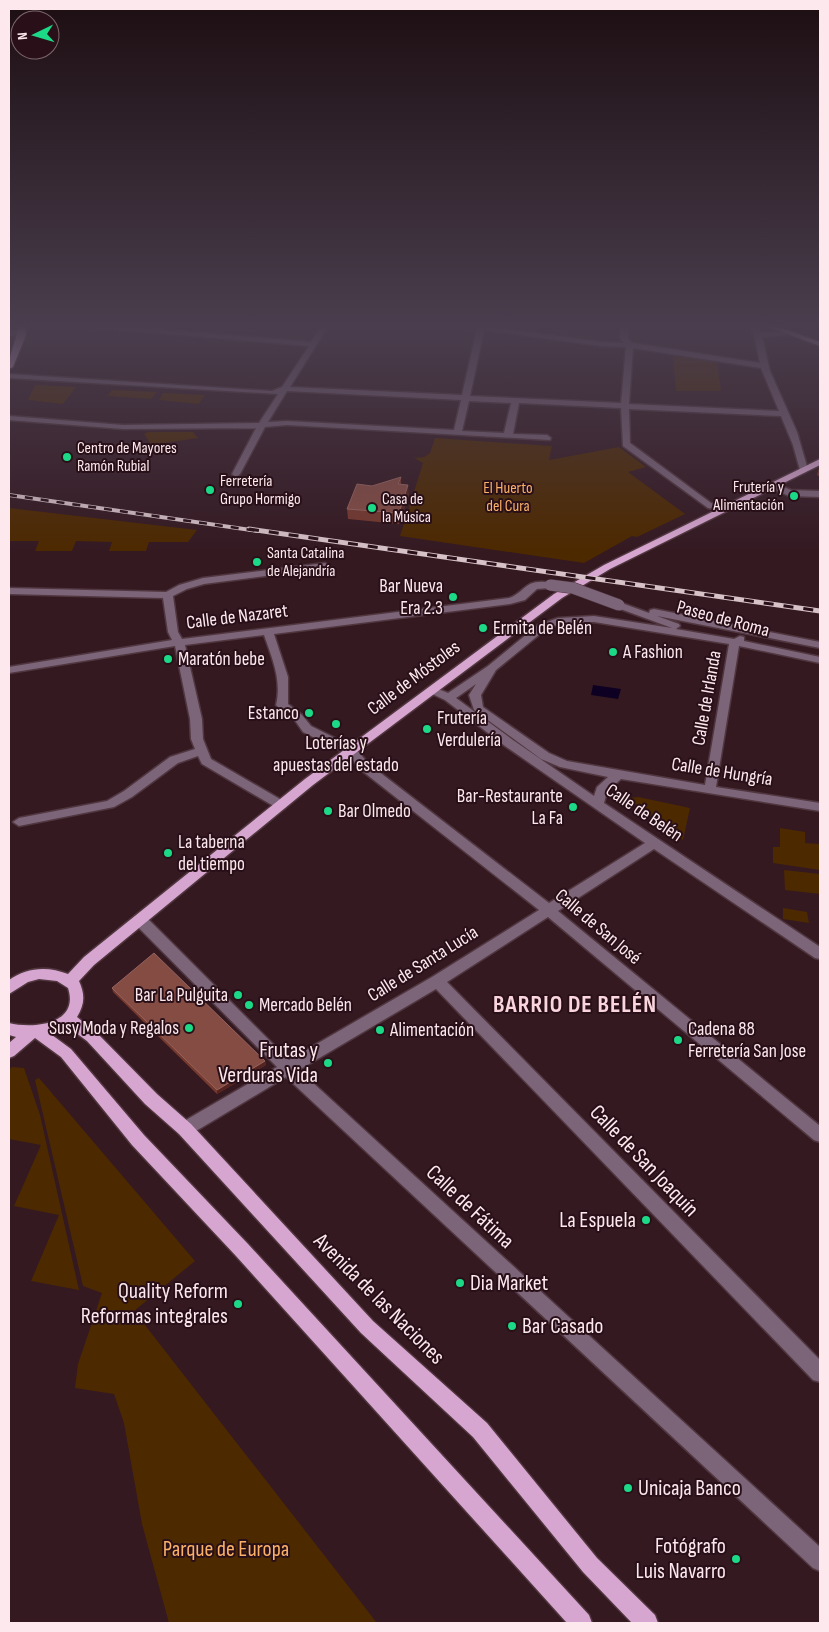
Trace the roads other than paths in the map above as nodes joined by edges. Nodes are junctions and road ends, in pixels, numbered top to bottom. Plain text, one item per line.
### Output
1 (278, 399) edge
2 (451, 399) edge
3 (626, 399) edge
4 (778, 399) edge
5 (466, 400) junction
6 (515, 402) junction
7 (625, 407) junction
8 (784, 414) junction
9 (9, 418) edge
10 (263, 423) junction
11 (458, 432) junction
12 (508, 436) junction
13 (547, 438) dead end
14 (820, 462) edge
15 (804, 470) junction
16 (236, 474) dead end
17 (774, 486) junction
18 (820, 494) edge
19 (724, 508) junction
20 (326, 566) dead end
21 (550, 585) joint
22 (9, 592) edge
23 (168, 596) junction
24 (619, 605) junction
25 (268, 631) junction
26 (762, 634) junction
27 (712, 638) junction
28 (180, 642) junction
29 (735, 643) junction
30 (820, 645) edge
31 (820, 660) edge
32 (492, 668) junction
33 (9, 670) edge
34 (432, 690) junction
35 (449, 698) junction
36 (346, 748) junction
37 (201, 751) junction
38 (618, 775) junction
39 (710, 789) junction
40 (598, 804) junction
41 (281, 806) junction
42 (820, 807) edge
43 (19, 822) dead end
44 (654, 843) junction
45 (548, 910) junction
46 (140, 920) junction
47 (820, 954) edge
48 (436, 980) junction
49 (70, 981) junction
50 (9, 988) edge
51 (68, 1018) junction
52 (9, 1029) edge
53 (34, 1034) junction
54 (9, 1052) edge
55 (289, 1070) junction
56 (185, 1130) junction
57 (820, 1135) edge
58 (820, 1373) edge
59 (820, 1562) edge
60 (581, 1623) edge
61 (647, 1623) edge

1 - 10 street
2 - 5 street
3 - 7 street
4 - 8 street
5 - 6 street
5 - 11 street
6 - 7 street
6 - 12 street
7 - 8 street
7 - 19 street
8 - 15 street
9 - 10 street
10 - 11 street
10 - 16 street
11 - 12 street
12 - 13 street
14 - 15 main road, Calle de Móstoles
15 - 17 main road, Calle de Móstoles
17 - 18 street
17 - 19 main road, Calle de Móstoles
19 - 34 main road, Calle de Móstoles
20 - 23 street
21 - 24 street, Paseo de Roma, bridge
21 - 25 street, Calle de Nazaret
22 - 23 street
23 - 28 street
24 - 26 street, Paseo de Roma
24 - 27 street, Paseo de Roma
25 - 28 street, Calle de Nazaret
25 - 36 street, Calle de San José
26 - 29 street, Calle de Irlanda
26 - 30 street, Paseo de Roma
27 - 29 street, Paseo de Roma
27 - 32 street
28 - 33 street, Calle de Nazaret
28 - 37 street
29 - 31 street, Paseo de Roma
29 - 39 street, Calle de Irlanda
32 - 35 street
32 - 38 street, Calle de Hungría
34 - 35 street, Calle de Belén
34 - 36 main road, Calle de Móstoles
35 - 40 street, Calle de Belén
36 - 41 main road, Calle de Móstoles
36 - 45 street, Calle de San José
37 - 41 street
37 - 43 street
38 - 39 street, Calle de Hungría
38 - 40 street
39 - 42 street, Calle de Hungría
40 - 44 street, Calle de Belén
41 - 46 main road, Calle de Móstoles
44 - 45 street, Calle de Santa Lucía
44 - 47 street, Calle de Belén
45 - 48 street, Calle de Santa Lucía
45 - 57 street, Calle de San José
46 - 49 main road, Calle de Móstoles
46 - 55 street, Calle de Fátima
48 - 55 street, Calle de Santa Lucía
48 - 58 street, Calle de San Joaquín
49 - 50 main road
49 - 51 main road
51 - 53 main road
51 - 56 main road, Avenida de las Naciones
52 - 53 main road
53 - 54 main road
53 - 60 main road
55 - 56 street, Calle de Santa Lucía
55 - 59 street, Calle de Fátima
56 - 61 main road, Avenida de las Naciones

